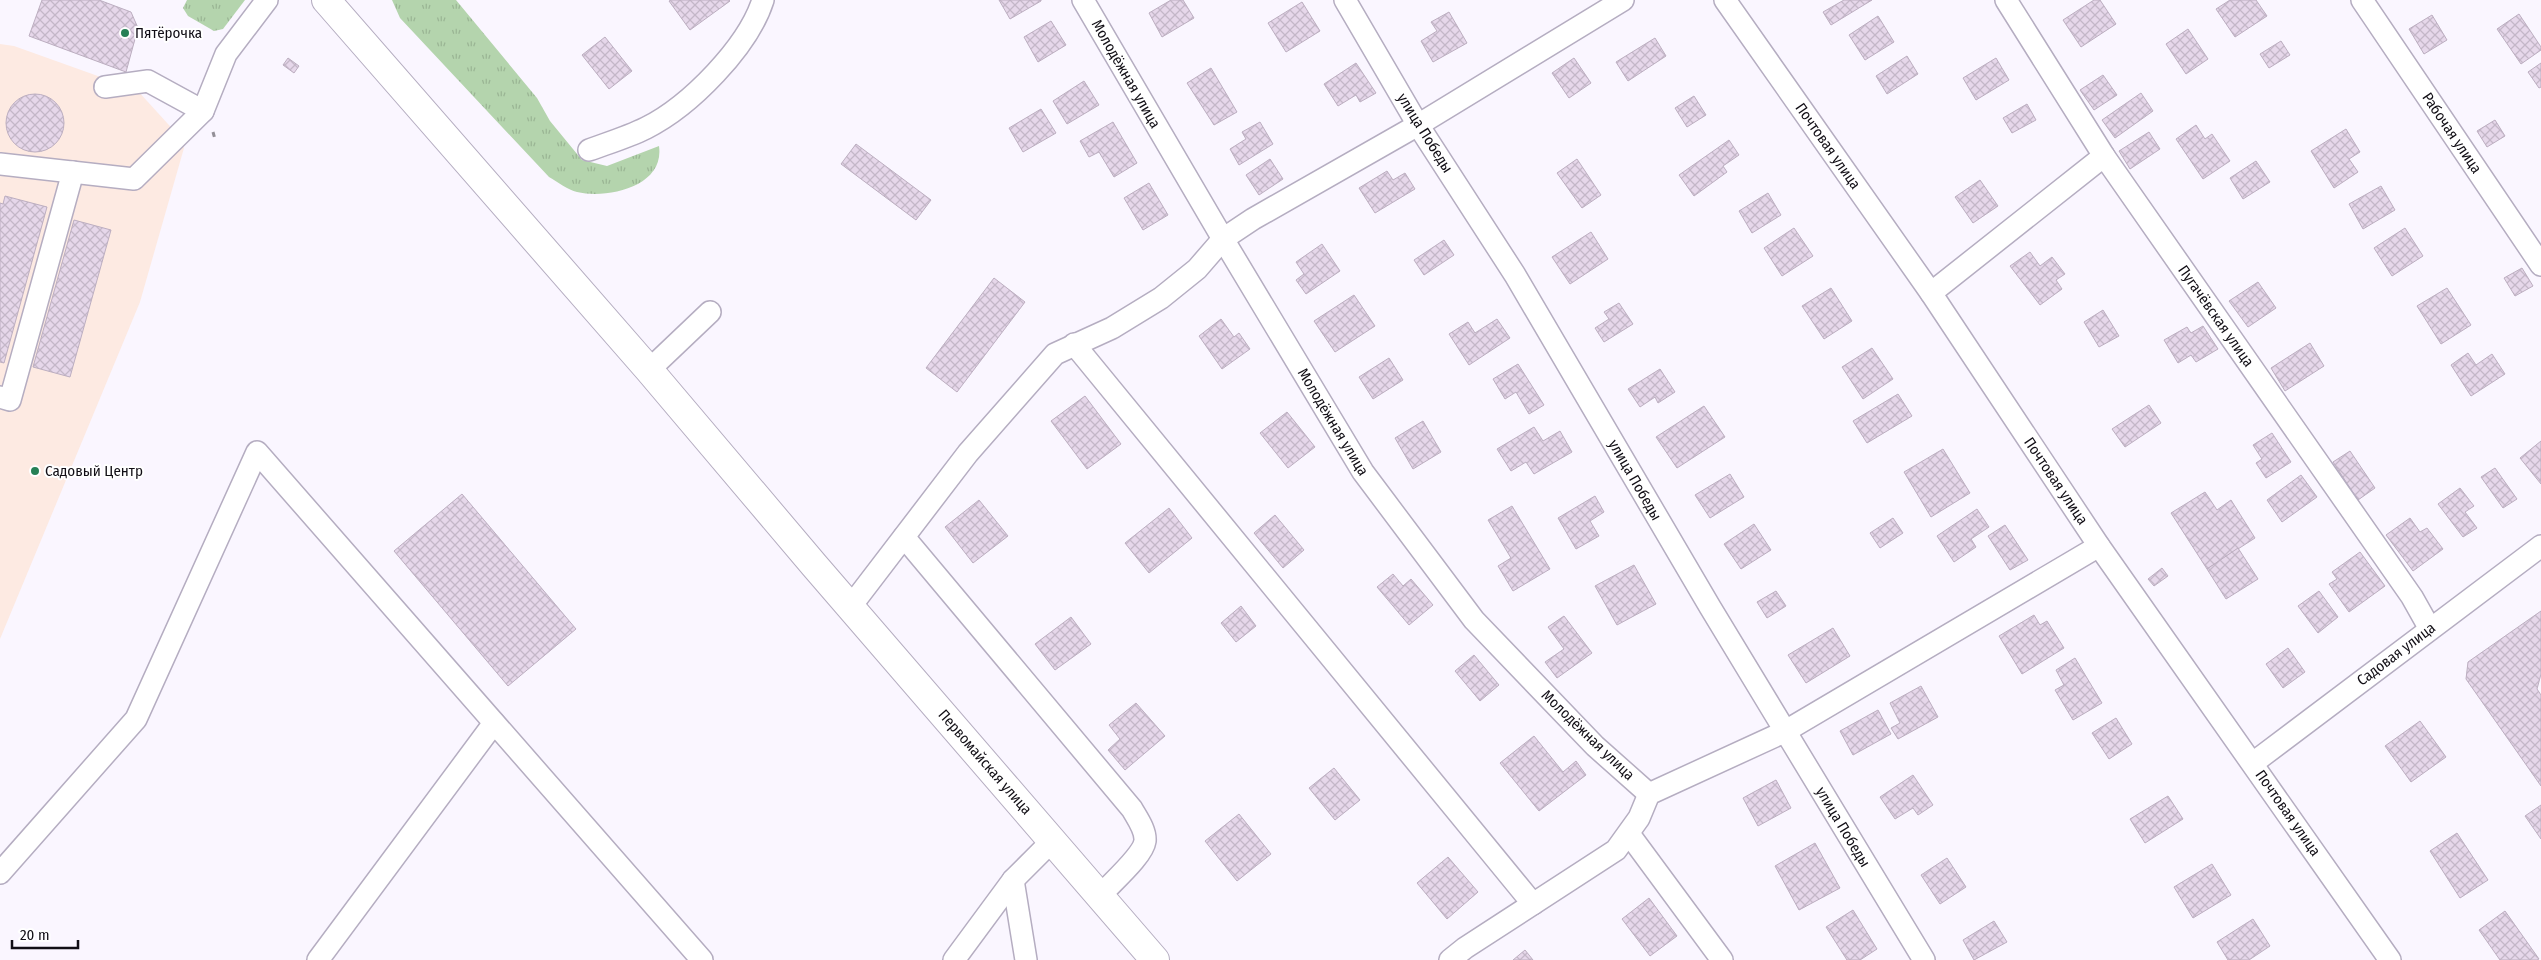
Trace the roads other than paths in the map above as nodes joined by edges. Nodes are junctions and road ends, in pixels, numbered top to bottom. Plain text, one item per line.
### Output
1 (267, 0) edge
2 (763, 0) edge
3 (1083, 0) edge
4 (1345, 0) edge
5 (1623, 0) edge
6 (1725, 0) edge
7 (2006, 0) edge
8 (2362, 0) edge
9 (330, 1) edge
10 (105, 87) dead end
11 (203, 111) junction
12 (1418, 125) junction
13 (589, 150) dead end
14 (2104, 156) junction
15 (0, 164) edge
16 (73, 172) junction
17 (1223, 239) junction
18 (2541, 265) edge
19 (1931, 292) junction
20 (710, 312) dead end
21 (1074, 344) junction
22 (649, 370) junction
23 (0, 397) edge
24 (904, 537) junction
25 (2099, 546) junction
26 (2541, 546) edge
27 (851, 606) junction
28 (2430, 629) junction
29 (494, 723) junction
30 (1784, 732) junction
31 (2252, 762) junction
32 (1649, 794) junction
33 (1629, 834) junction
34 (1053, 840) junction
35 (0, 873) edge
36 (1013, 880) junction
37 (1101, 895) junction
38 (1533, 904) junction
39 (318, 960) edge
40 (702, 960) edge
41 (954, 960) edge
42 (1026, 960) edge
43 (1155, 960) edge
44 (1450, 960) edge
45 (1722, 960) edge
46 (1924, 960) edge
47 (2390, 960) edge

1 - 11 street
2 - 13 street
3 - 17 street, Молодёжная улица
4 - 12 street, улица Победы
5 - 12 street
6 - 19 street, Почтовая улица
7 - 14 street, Пугачёвская улица
8 - 18 street, Рабочая улица
9 - 22 main road, Первомайская улица
10 - 11 street
11 - 16 street
12 - 17 street
12 - 30 street, улица Победы
14 - 19 street
14 - 28 street, Пугачёвская улица
15 - 16 street
16 - 23 street
17 - 21 street
17 - 32 street, Молодёжная улица
19 - 25 street, Почтовая улица
20 - 22 street
21 - 24 street
21 - 38 street
22 - 27 main road, Первомайская улица
24 - 27 street
24 - 37 street
25 - 30 street
25 - 31 street, Почтовая улица
26 - 28 street, Садовая улица
27 - 34 main road, Первомайская улица
28 - 31 street, Садовая улица
29 - 35 street
29 - 39 street
29 - 40 street
30 - 32 street
30 - 46 street, улица Победы
31 - 47 street, Почтовая улица
32 - 33 street
33 - 38 street
33 - 45 street
34 - 36 street
34 - 37 main road, Первомайская улица
36 - 41 street
36 - 42 street
37 - 43 main road, Первомайская улица
38 - 44 street

